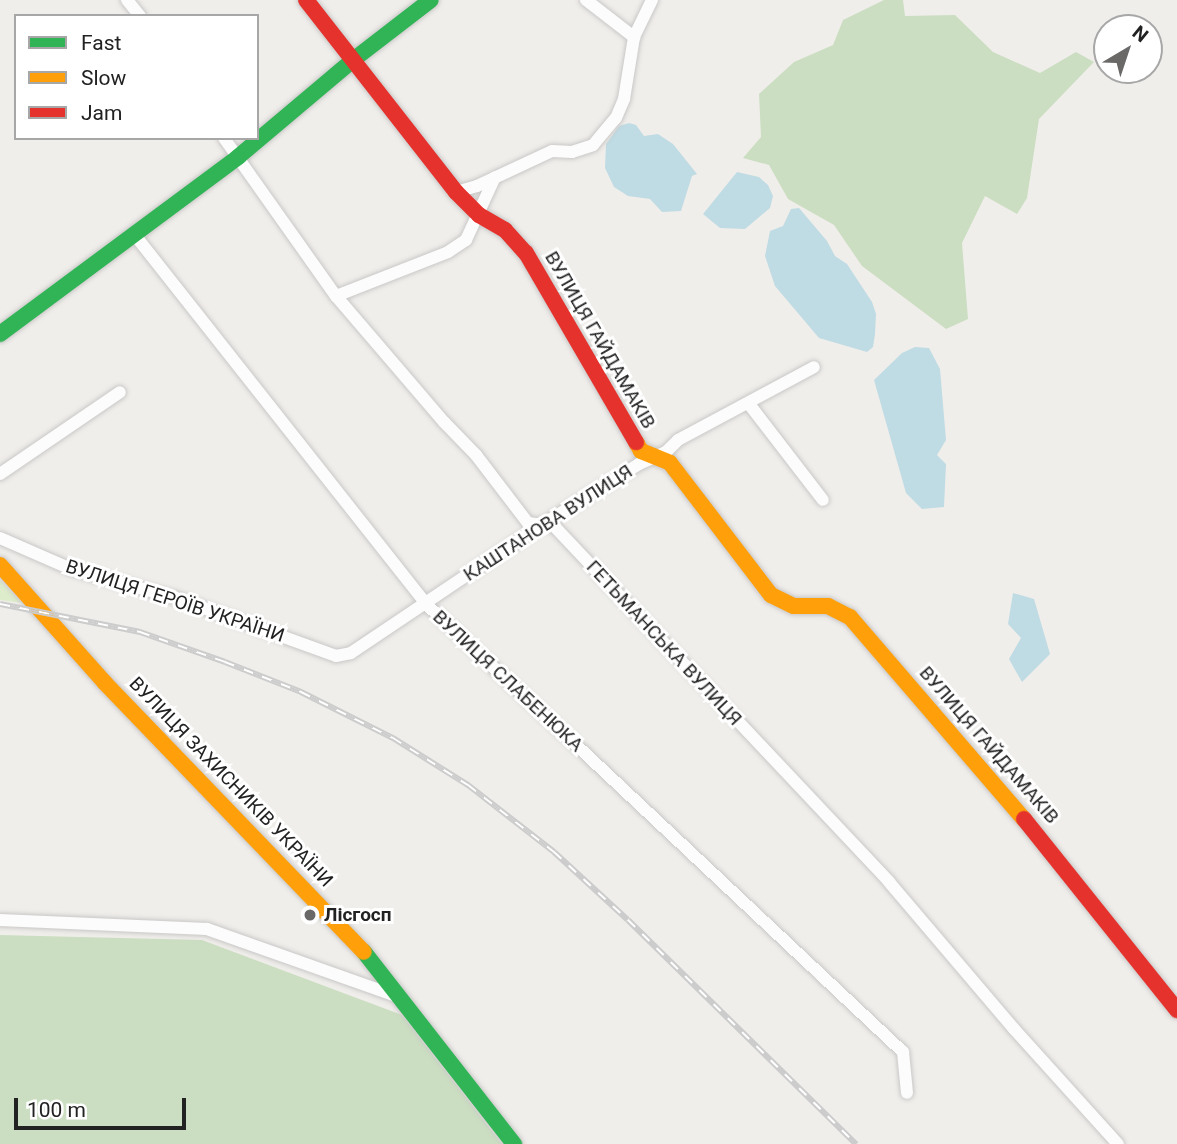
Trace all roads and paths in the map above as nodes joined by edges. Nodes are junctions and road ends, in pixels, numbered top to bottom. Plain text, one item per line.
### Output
1 (127, 0) edge
2 (306, 0) edge
3 (586, 0) edge
4 (652, 0) edge
5 (422, 3) edge
6 (138, 14) edge
7 (634, 37) junction
8 (353, 60) junction
9 (259, 139) edge
10 (225, 140) edge
11 (258, 140) edge
12 (238, 157) junction
13 (495, 177) junction
14 (456, 192) junction
15 (479, 215) junction
16 (134, 234) junction
17 (337, 296) junction
18 (0, 334) edge
19 (814, 368) dead end
20 (120, 392) dead end
21 (749, 404) junction
22 (656, 457) junction
23 (0, 474) edge
24 (823, 500) dead end
25 (543, 524) junction
26 (0, 538) edge
27 (0, 565) edge
28 (425, 603) junction
29 (351, 653) joint
30 (0, 920) edge
31 (402, 999) junction
32 (1177, 1010) edge
33 (906, 1093) dead end
34 (514, 1144) edge
35 (1118, 1144) edge

1 - 6 street
2 - 8 street, ВУЛИЦЯ ГАЙДАМАКІВ
3 - 7 street
4 - 7 street
5 - 8 street
7 - 13 street
8 - 9 street
8 - 14 street, ВУЛИЦЯ ГАЙДАМАКІВ
10 - 12 street, ГЕТЬМАНСЬКА ВУЛИЦЯ
11 - 12 street
12 - 16 street
12 - 17 street, ГЕТЬМАНСЬКА ВУЛИЦЯ
13 - 14 street
13 - 15 street
14 - 15 street, ВУЛИЦЯ ГАЙДАМАКІВ
15 - 17 street
15 - 22 street, ВУЛИЦЯ ГАЙДАМАКІВ
16 - 18 street
16 - 28 street, ВУЛИЦЯ СЛАБЕНЮКА
17 - 25 street, ГЕТЬМАНСЬКА ВУЛИЦЯ
19 - 21 street, КАШТАНОВА ВУЛИЦЯ
20 - 23 street
21 - 22 street, КАШТАНОВА ВУЛИЦЯ
21 - 24 street
22 - 25 street, КАШТАНОВА ВУЛИЦЯ
22 - 32 street, ВУЛИЦЯ ГАЙДАМАКІВ
25 - 28 street, КАШТАНОВА ВУЛИЦЯ
25 - 35 street, ГЕТЬМАНСЬКА ВУЛИЦЯ
26 - 29 street, ВУЛИЦЯ ГЕРОЇВ УКРАЇНИ
27 - 31 street, ВУЛИЦЯ ЗАХИСНИКІВ УКРАЇНИ
28 - 29 street, КАШТАНОВА ВУЛИЦЯ
28 - 33 street, ВУЛИЦЯ СЛАБЕНЮКА
30 - 31 street
31 - 34 street, ВУЛИЦЯ ЗАХИСНИКІВ УКРАЇНИ

